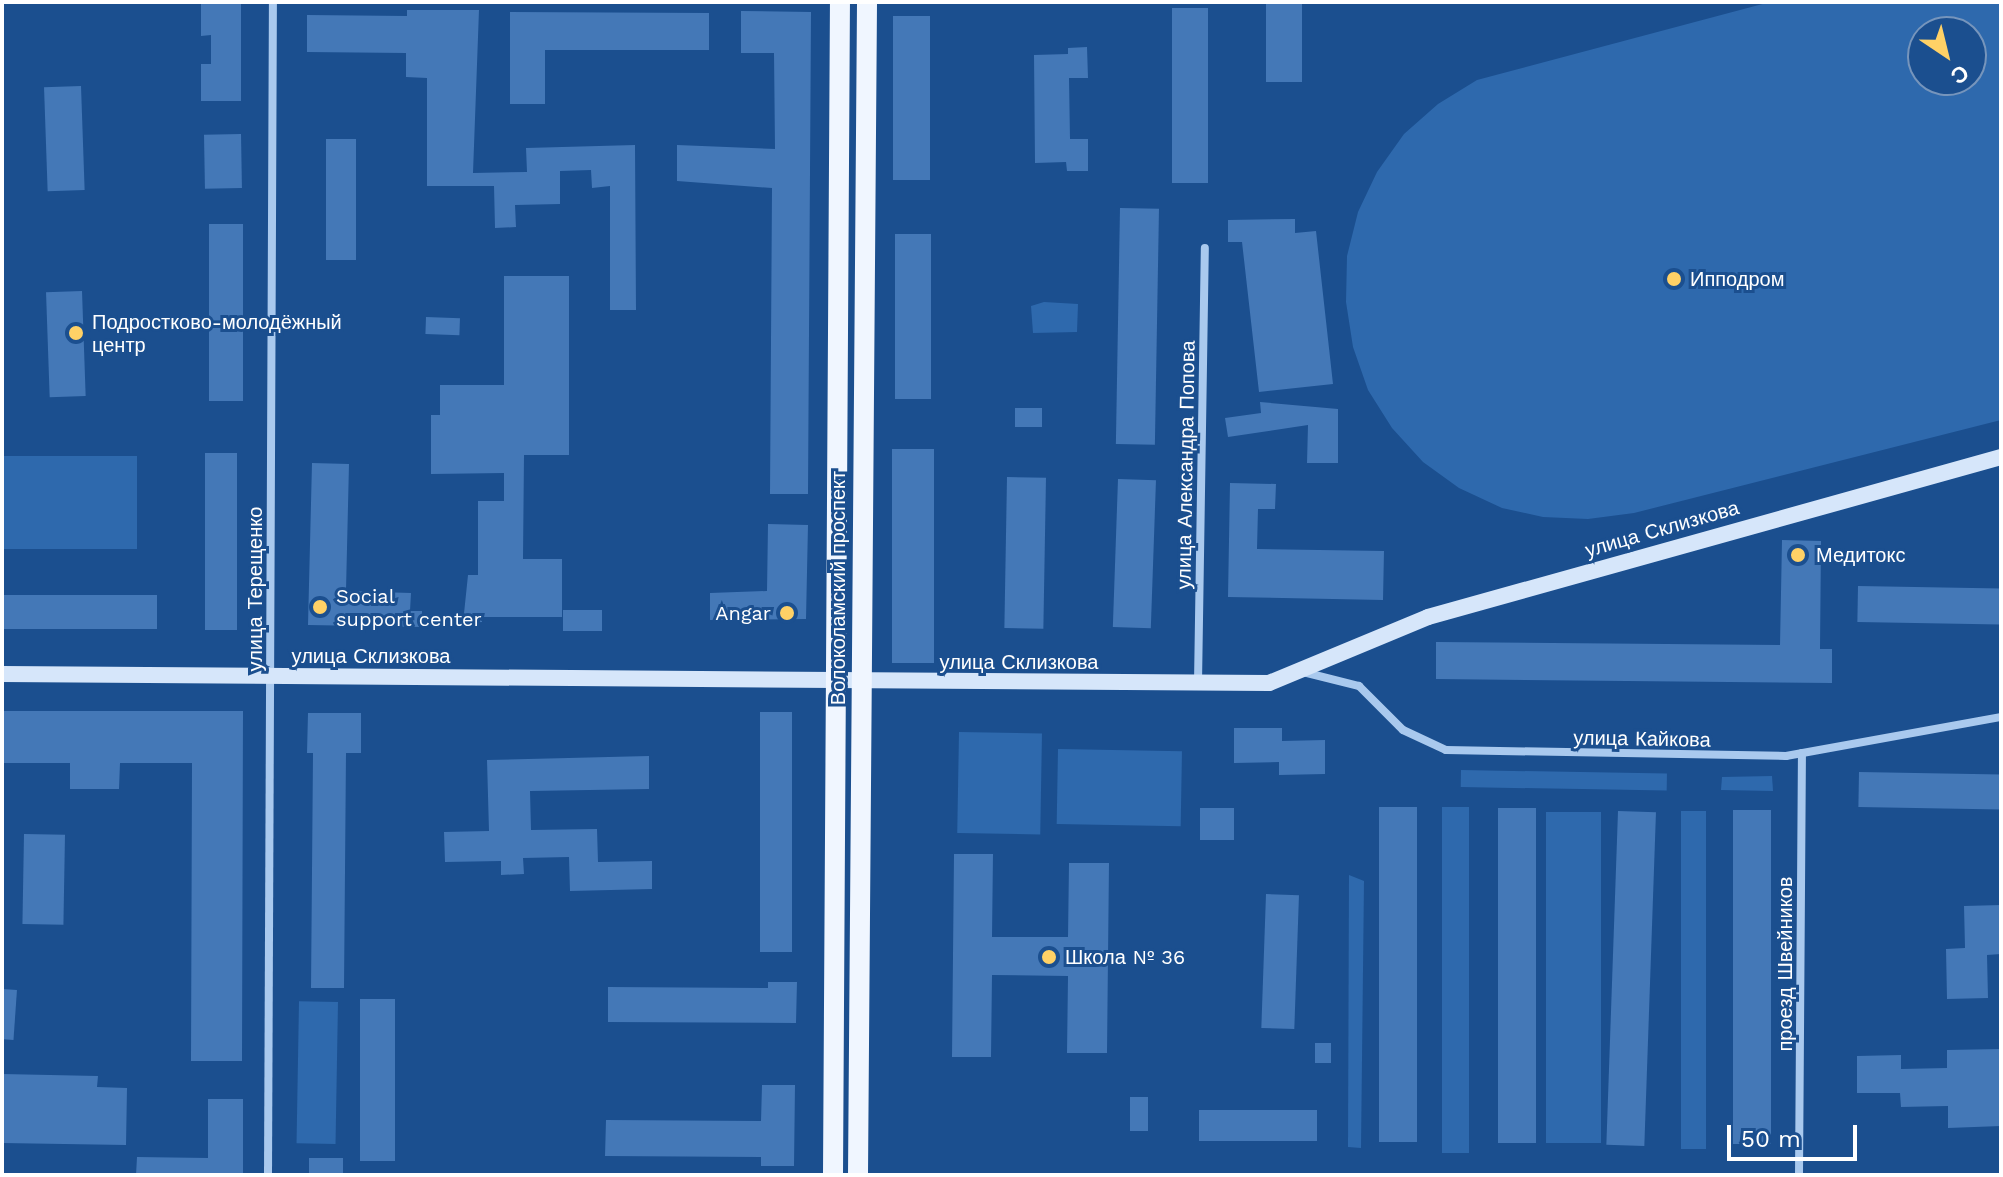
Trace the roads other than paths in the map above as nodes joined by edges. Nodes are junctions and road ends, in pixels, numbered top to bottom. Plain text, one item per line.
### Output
1 (273, 2) edge
2 (840, 2) edge
3 (867, 2) edge
4 (1205, 248) dead end
5 (2001, 457) edge
6 (1303, 672) junction
7 (2, 674) edge
8 (272, 675) junction
9 (836, 679) junction
10 (862, 679) junction
11 (1198, 683) junction
12 (2001, 717) edge
13 (1802, 753) junction
14 (268, 1175) edge
15 (833, 1175) edge
16 (858, 1175) edge
17 (1799, 1175) edge

1 - 8 street, улица Терещенко
2 - 9 main road, Волоколамский проспект
3 - 10 main road, Волоколамский проспект
4 - 11 street, улица Александра Попова
5 - 6 street, улица Склизкова
6 - 11 street, улица Склизкова
6 - 13 street, улица Кайкова
7 - 8 street, улица Склизкова
8 - 9 street, улица Склизкова
8 - 14 street, улица Терещенко
9 - 10 street, улица Склизкова
9 - 15 main road, Волоколамский проспект
10 - 11 street, улица Склизкова
10 - 16 main road, Волоколамский проспект
12 - 13 street, улица Кайкова
13 - 17 street, проезд Швейников

